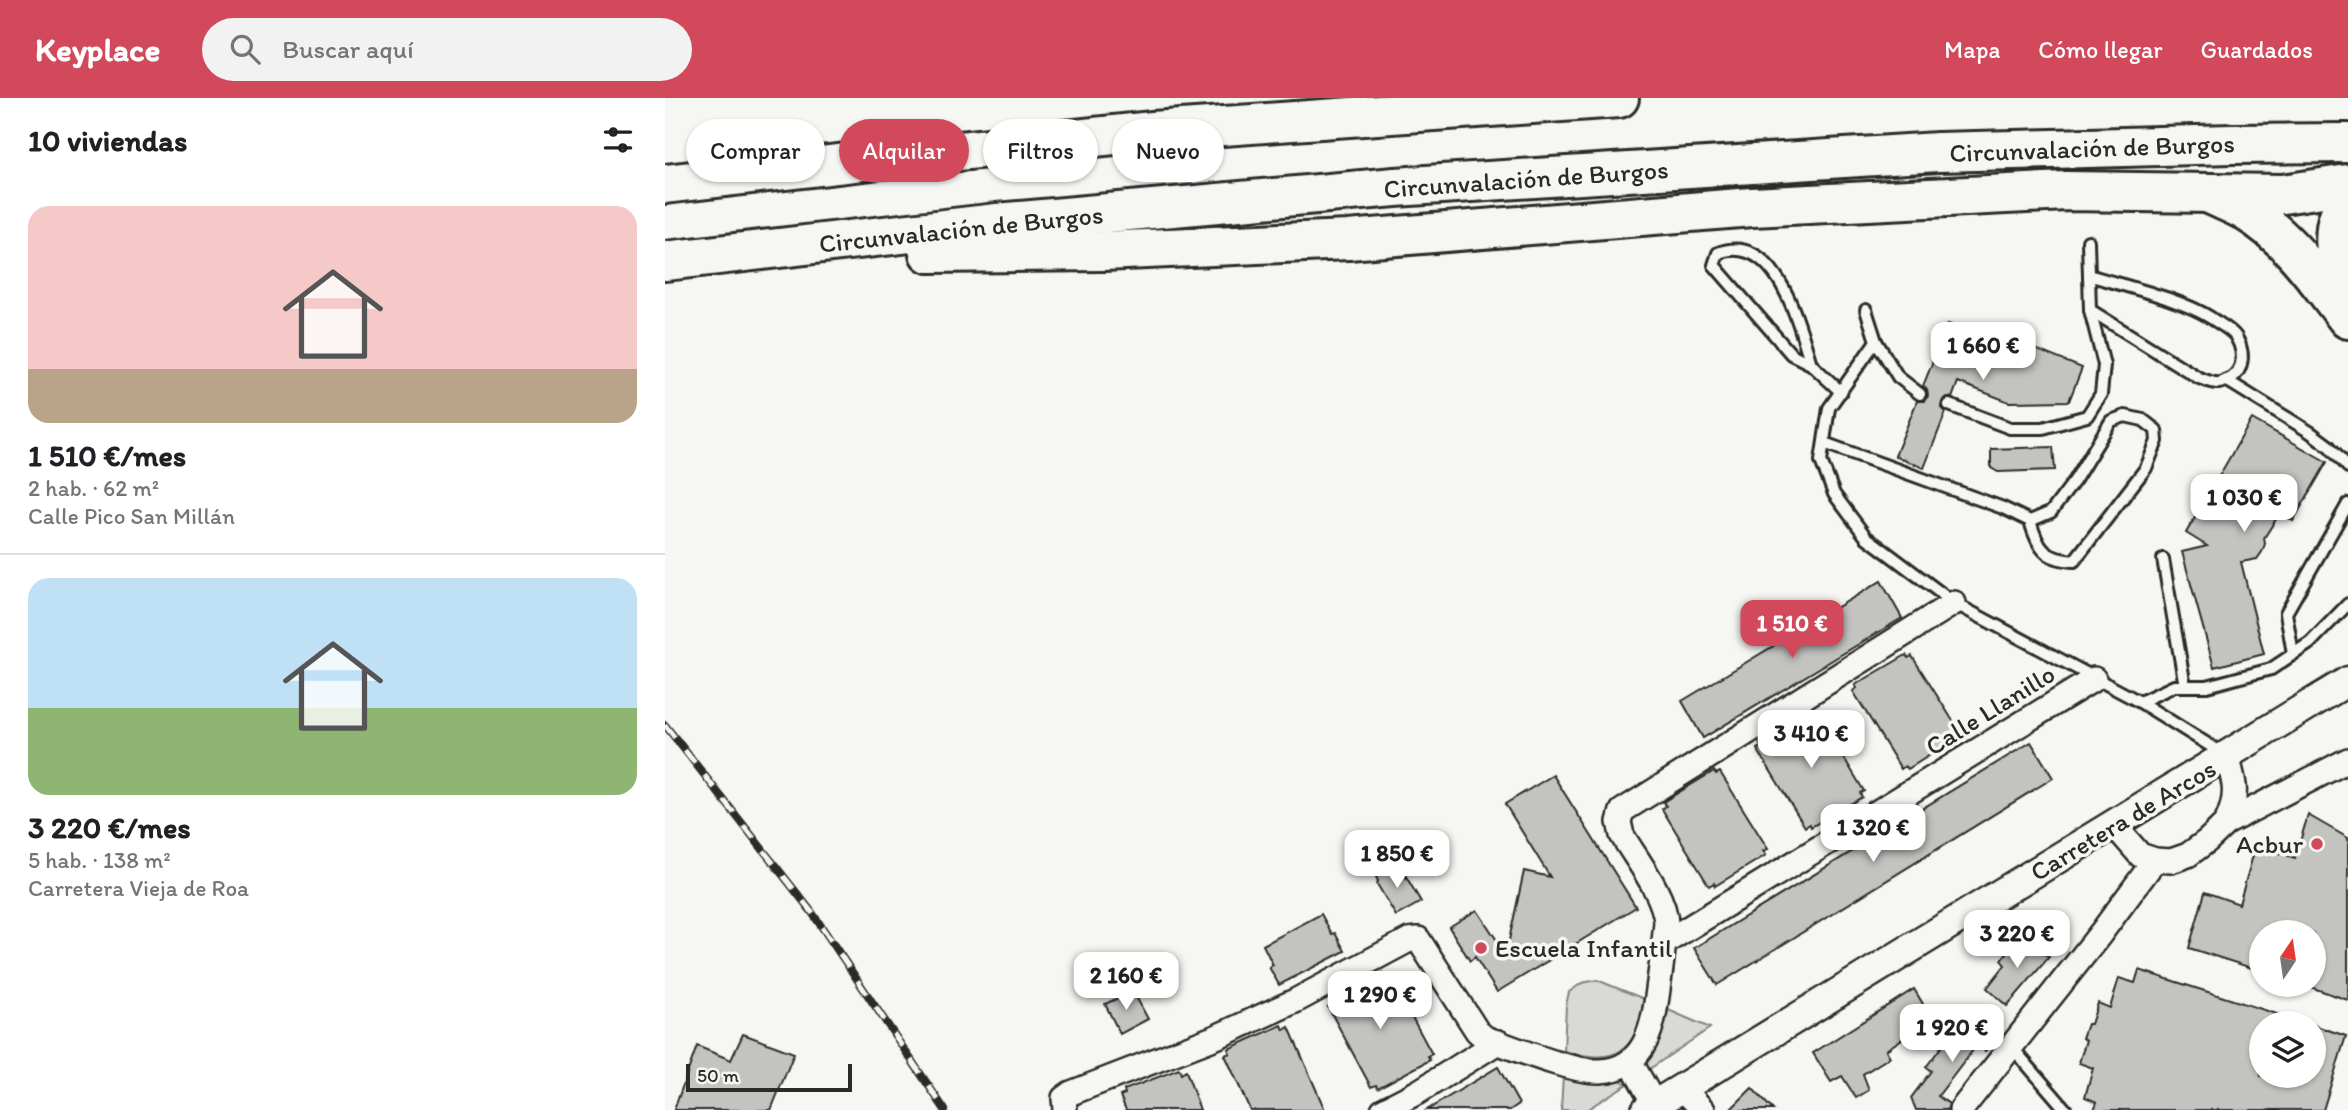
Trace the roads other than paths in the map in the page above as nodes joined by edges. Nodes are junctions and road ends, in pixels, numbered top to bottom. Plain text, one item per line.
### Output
1 (1619, 98) edge
2 (2348, 143) edge
3 (665, 184) edge
4 (2348, 184) edge
5 (2204, 191) junction
6 (2348, 200) edge
7 (2088, 241) dead end
8 (717, 256) junction
9 (665, 261) edge
10 (2089, 275) junction
11 (2348, 295) edge
12 (1865, 310) dead end
13 (2090, 310) junction
14 (2348, 319) edge
15 (1876, 341) junction
16 (1811, 364) junction
17 (2226, 380) junction
18 (1841, 392) junction
19 (1920, 394) dead end
20 (1949, 405) dead end
21 (1824, 443) junction
22 (2348, 467) edge
23 (2348, 504) edge
24 (2030, 521) junction
25 (2163, 559) dead end
26 (1954, 603) junction
27 (2348, 604) edge
28 (2293, 654) junction
29 (2094, 679) junction
30 (2348, 681) edge
31 (2185, 686) junction
32 (2140, 702) junction
33 (2227, 756) junction
34 (2348, 760) edge
35 (2226, 822) junction
36 (2114, 825) junction
37 (2155, 860) junction
38 (1664, 943) junction
39 (1498, 1042) junction
40 (2011, 1046) junction
41 (1630, 1061) junction
42 (1683, 1089) junction
43 (1651, 1107) edge
44 (1065, 1110) edge
45 (1383, 1110) edge
46 (1703, 1110) edge
47 (1961, 1110) edge
48 (2066, 1110) edge

1 - 3 highway
2 - 8 highway, Circunvalación de Burgos
4 - 5 highway
5 - 8 highway
5 - 14 highway
6 - 11 highway
7 - 10 lane
8 - 9 highway, Circunvalación de Burgos
10 - 13 lane
10 - 17 lane
12 - 15 lane
13 - 17 lane
13 - 20 lane
15 - 18 lane
15 - 19 lane
16 - 16 lane
16 - 18 lane
17 - 22 lane
18 - 21 lane
21 - 24 lane
21 - 26 lane
23 - 28 lane
24 - 24 lane
25 - 31 lane
26 - 29 lane
26 - 38 street
27 - 28 lane
28 - 31 lane
29 - 32 lane
29 - 38 street, Calle Llanillo
30 - 33 street, Carretera de Arcos
31 - 32 lane
32 - 33 lane
33 - 35 street
33 - 36 street, Carretera de Arcos
34 - 35 street
35 - 37 street
36 - 37 street
36 - 42 street, Carretera de Arcos
37 - 40 street
38 - 41 street
39 - 41 street
39 - 44 street
39 - 45 street
40 - 47 street
40 - 48 lane
41 - 43 street
42 - 43 street, Carretera de Arcos
42 - 46 street

